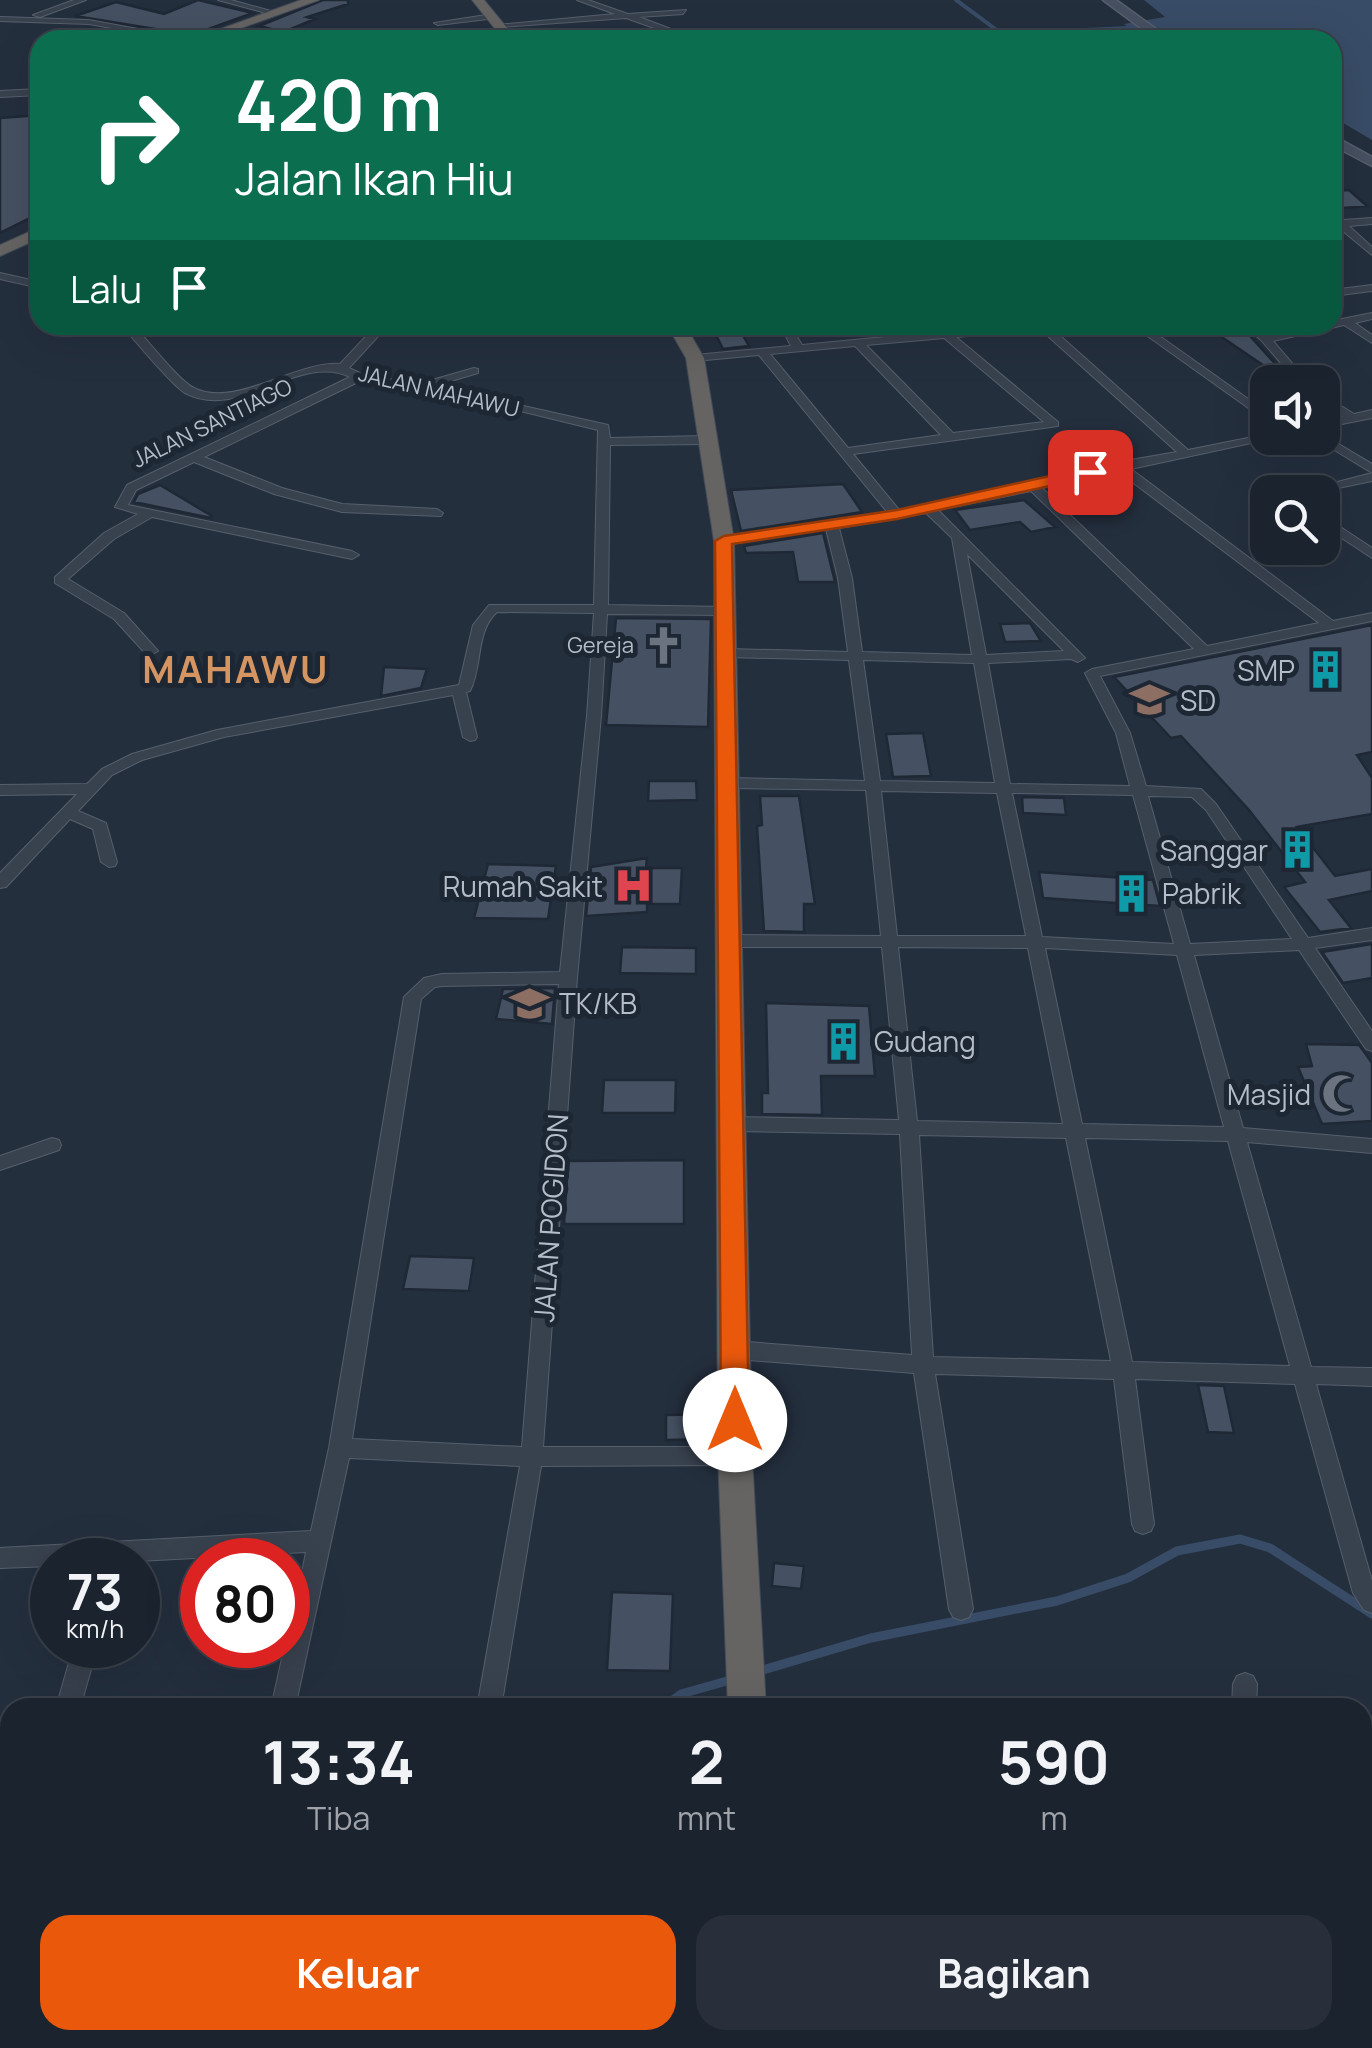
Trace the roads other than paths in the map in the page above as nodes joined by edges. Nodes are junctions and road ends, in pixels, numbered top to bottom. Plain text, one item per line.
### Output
1 (82, 0) edge
2 (222, 0) edge
3 (313, 0) edge
4 (478, 0) edge
5 (580, 0) edge
6 (1108, 0) edge
7 (621, 2) edge
8 (631, 12) junction
9 (683, 12) dead end
10 (274, 13) junction
11 (602, 16) junction
12 (27, 19) junction
13 (496, 20) junction
14 (1, 21) edge
15 (97, 23) junction
16 (438, 24) dead end
17 (74, 30) dead end
18 (137, 30) edge
19 (226, 30) edge
20 (504, 30) edge
21 (612, 30) edge
22 (667, 30) edge
23 (1150, 30) edge
24 (30, 92) edge
25 (0, 94) edge
26 (1342, 145) edge
27 (1372, 162) edge
28 (1372, 220) edge
29 (1342, 221) edge
30 (1342, 227) edge
31 (30, 237) edge
32 (0, 251) edge
33 (1372, 252) edge
34 (0, 276) edge
35 (30, 283) edge
36 (1372, 288) edge
37 (1342, 292) edge
38 (1372, 316) edge
39 (1342, 322) edge
40 (1342, 326) edge
41 (136, 335) edge
42 (373, 335) edge
43 (682, 335) edge
44 (791, 335) edge
45 (887, 335) edge
46 (937, 335) edge
47 (947, 335) edge
48 (1053, 335) edge
49 (1151, 335) edge
50 (1262, 335) edge
51 (1280, 335) edge
52 (1266, 338) junction
53 (890, 340) junction
54 (1372, 340) edge
55 (858, 344) junction
56 (798, 348) junction
57 (762, 352) junction
58 (695, 358) junction
59 (1289, 365) edge
60 (343, 367) junction
61 (474, 370) dead end
62 (359, 377) junction
63 (416, 388) junction
64 (1250, 406) edge
65 (1340, 409) edge
66 (1372, 414) edge
67 (1352, 418) junction
68 (1340, 420) edge
69 (950, 437) junction
70 (707, 440) junction
71 (1250, 440) edge
72 (605, 442) junction
73 (1183, 451) junction
74 (1340, 451) edge
75 (843, 452) junction
76 (193, 457) junction
77 (1119, 466) junction
78 (1372, 473) edge
79 (1340, 482) edge
80 (1032, 485) junction
81 (929, 508) junction
82 (437, 513) dead end
83 (149, 514) junction
84 (897, 514) junction
85 (832, 526) junction
86 (1340, 532) edge
87 (958, 538) junction
88 (724, 541) junction
89 (1372, 554) edge
90 (352, 555) dead end
91 (600, 608) junction
92 (726, 612) junction
93 (1372, 618) edge
94 (1330, 626) junction
95 (1202, 649) junction
96 (150, 651) dead end
97 (728, 653) junction
98 (857, 654) junction
99 (1076, 654) junction
100 (983, 659) junction
101 (1092, 673) junction
102 (460, 691) junction
103 (470, 737) dead end
104 (730, 784) junction
105 (873, 784) junction
106 (1003, 786) junction
107 (91, 789) junction
108 (0, 790) edge
109 (1136, 790) junction
110 (68, 813) junction
111 (108, 862) dead end
112 (0, 883) edge
113 (1372, 934) edge
114 (732, 941) junction
115 (890, 941) junction
116 (1038, 942) junction
117 (1306, 944) junction
118 (1183, 950) junction
119 (568, 978) junction
120 (1372, 1045) edge
121 (730, 1124) junction
122 (909, 1130) junction
123 (1076, 1131) junction
124 (1232, 1134) junction
125 (52, 1145) dead end
126 (1372, 1146) edge
127 (0, 1163) edge
128 (735, 1350) junction
129 (923, 1365) junction
130 (1123, 1369) junction
131 (1306, 1377) junction
132 (1372, 1377) edge
133 (340, 1448) junction
134 (735, 1456) junction
135 (532, 1457) junction
136 (1143, 1524) dead end
137 (320, 1541) junction
138 (160, 1554) edge
139 (0, 1558) edge
140 (30, 1558) edge
141 (1372, 1602) edge
142 (961, 1609) dead end
143 (79, 1668) edge
144 (71, 1698) edge
145 (286, 1698) edge
146 (491, 1698) edge
147 (747, 1698) edge

1 - 12 street
2 - 10 street
3 - 10 highway
4 - 13 highway
5 - 22 street
6 - 23 main road
7 - 8 street
8 - 9 street
8 - 11 street
10 - 19 highway
11 - 13 street
11 - 21 street
12 - 14 street
12 - 15 street
13 - 16 street
13 - 20 highway
15 - 17 street
15 - 18 street
24 - 25 street
26 - 27 main road
28 - 29 street
30 - 33 street
31 - 32 highway
34 - 35 street
36 - 37 street
38 - 39 street
40 - 54 street
41 - 60 street, JALAN MAHAWU
42 - 60 street
43 - 58 highway
44 - 56 street
45 - 53 street
46 - 53 street
47 - 69 street
48 - 73 street
49 - 64 street
50 - 52 street
51 - 52 street
52 - 59 street
53 - 55 street
55 - 56 street
55 - 69 street
56 - 57 street
57 - 58 street
57 - 75 street
58 - 70 highway
60 - 62 street, JALAN MAHAWU
61 - 63 street
62 - 63 street, JALAN MAHAWU
62 - 76 street, JALAN SANTIAGO
63 - 72 street, JALAN MAHAWU
65 - 67 street
66 - 67 street
67 - 68 street
69 - 75 street
70 - 72 street
70 - 88 highway
71 - 73 street
72 - 91 street
73 - 77 street
74 - 78 street
75 - 84 street
76 - 82 street
76 - 83 street, JALAN SANTIAGO
77 - 80 street
77 - 94 street
78 - 79 street
80 - 81 street
80 - 95 street
81 - 84 street
81 - 87 street
83 - 90 street
83 - 96 street
84 - 85 street
85 - 88 street
85 - 98 street
86 - 89 street
87 - 99 street
87 - 100 street
88 - 92 highway
91 - 92 street
91 - 102 street
91 - 119 street
92 - 97 highway
93 - 94 street
94 - 95 street
95 - 101 street
97 - 98 street
97 - 104 highway
98 - 100 street
98 - 105 street
99 - 100 street
99 - 101 street
100 - 106 street
101 - 109 street
102 - 103 street
102 - 107 street
104 - 105 street
104 - 114 highway
105 - 106 street
105 - 115 street
106 - 109 street
106 - 116 street
107 - 108 street
107 - 110 street
109 - 117 street
109 - 118 street
110 - 111 street
110 - 112 street
113 - 117 street
114 - 115 street
114 - 121 highway
115 - 116 street
115 - 122 street
116 - 118 street
116 - 123 street
117 - 118 street
117 - 120 street
118 - 124 street
119 - 133 street
119 - 135 street, JALAN POGIDON
121 - 122 street
121 - 128 highway
122 - 123 street
122 - 129 street
123 - 124 street
123 - 130 street
124 - 126 street
124 - 131 street
125 - 127 street
128 - 129 street
128 - 134 highway
129 - 130 street
129 - 142 street
130 - 131 street
130 - 136 street
131 - 132 street
131 - 141 street
133 - 135 street
133 - 137 street
134 - 135 street
134 - 147 highway
135 - 146 street, JALAN POGIDON
137 - 138 street
137 - 145 street
139 - 140 street
143 - 144 street

